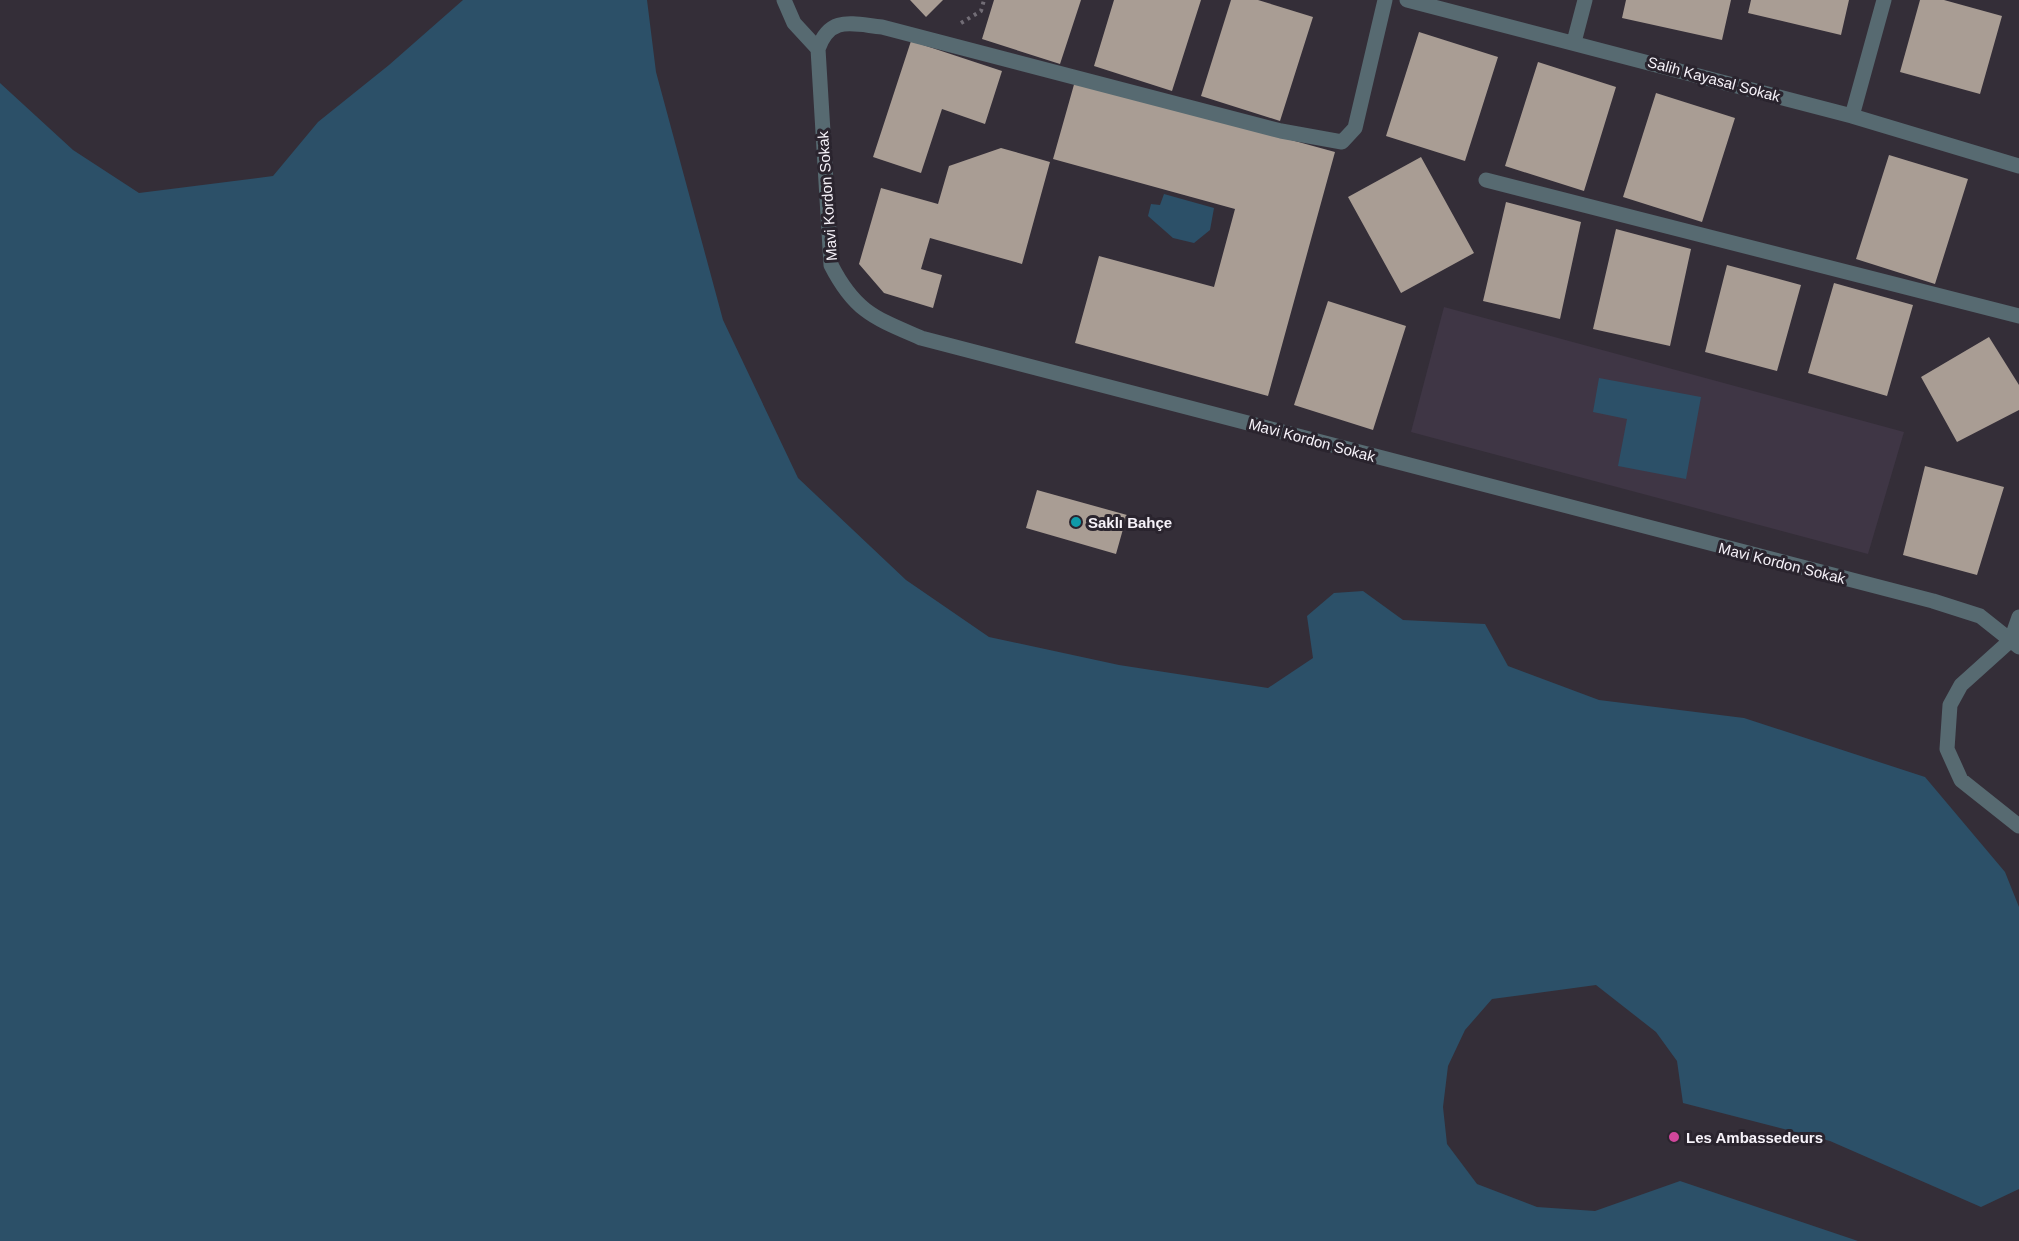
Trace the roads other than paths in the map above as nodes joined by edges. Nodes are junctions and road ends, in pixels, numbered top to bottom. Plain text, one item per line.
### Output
1 (784, 0) edge
2 (1384, 0) edge
3 (1407, 0) edge
4 (1585, 0) edge
5 (1884, 0) edge
6 (1574, 42) junction
7 (818, 49) junction
8 (1852, 116) junction
9 (2019, 166) edge
10 (1486, 180) dead end
11 (2019, 316) edge
12 (2019, 617) edge
13 (2015, 644) edge
14 (2019, 826) edge

1 - 7 street
2 - 7 street
3 - 6 street, Salih Kayasal Sokak
4 - 6 street
5 - 8 street
6 - 8 street, Salih Kayasal Sokak
7 - 13 street, Mavi Kordon Sokak
8 - 9 street, Salih Kayasal Sokak
10 - 11 street
12 - 13 street
13 - 14 street

